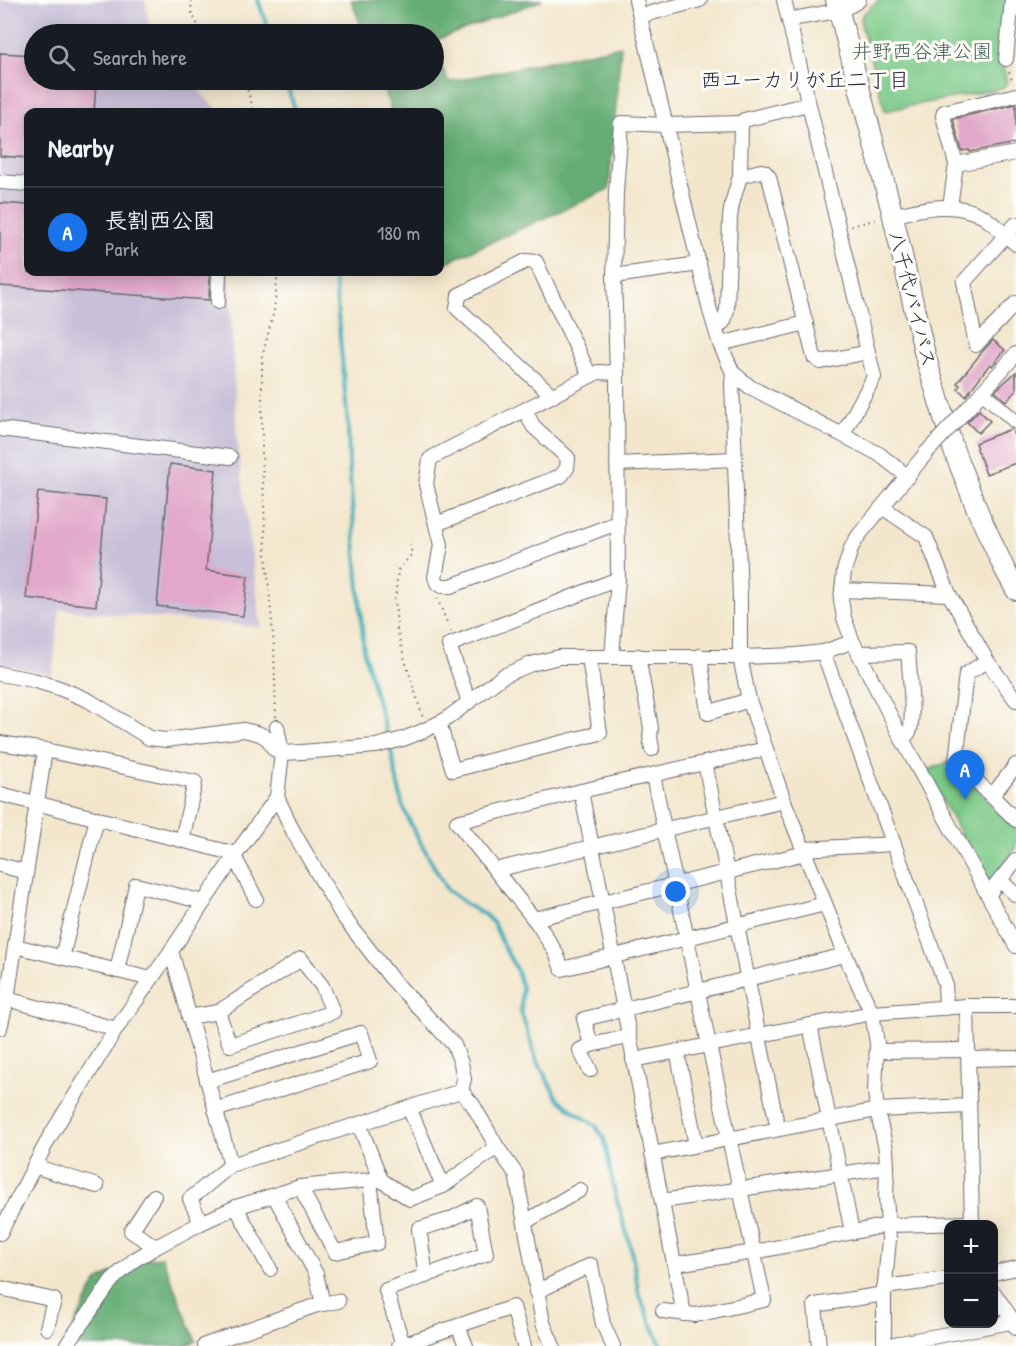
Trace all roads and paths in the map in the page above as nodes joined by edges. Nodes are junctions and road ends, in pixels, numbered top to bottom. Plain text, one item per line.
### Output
1 (191, 0) edge
2 (636, 0) edge
3 (700, 0) edge
4 (784, 0) edge
5 (859, 0) edge
6 (1012, 0) edge
7 (838, 5) edge
8 (640, 16) junction
9 (789, 20) junction
10 (198, 24) edge
11 (1006, 59) joint
12 (248, 90) edge
13 (1016, 95) edge
14 (808, 104) junction
15 (253, 108) edge
16 (741, 123) junction
17 (666, 125) junction
18 (1016, 153) edge
19 (956, 164) junction
20 (740, 176) junction
21 (0, 182) edge
22 (24, 184) edge
23 (950, 207) junction
24 (885, 218) junction
25 (1016, 224) edge
26 (838, 229) junction
27 (1011, 240) edge
28 (699, 264) junction
29 (219, 276) edge
30 (278, 276) edge
31 (614, 276) junction
32 (218, 302) dead end
33 (1016, 303) edge
34 (806, 323) junction
35 (716, 329) junction
36 (720, 344) junction
37 (868, 352) junction
38 (1016, 354) edge
39 (616, 373) junction
40 (733, 373) junction
41 (590, 376) junction
42 (982, 392) junction
43 (553, 396) junction
44 (525, 410) junction
45 (1016, 422) edge
46 (0, 429) edge
47 (843, 434) junction
48 (230, 457) dead end
49 (735, 459) junction
50 (617, 464) junction
51 (908, 477) junction
52 (882, 507) junction
53 (617, 523) junction
54 (436, 524) junction
55 (410, 544) dead end
56 (618, 579) junction
57 (442, 586) junction
58 (842, 590) junction
59 (1016, 590) edge
60 (949, 594) junction
61 (455, 643) junction
62 (855, 647) junction
63 (823, 652) junction
64 (639, 656) junction
65 (699, 656) junction
66 (588, 657) junction
67 (612, 657) junction
68 (740, 657) junction
69 (987, 661) junction
70 (0, 674) edge
71 (749, 700) junction
72 (1016, 700) edge
73 (469, 702) junction
74 (433, 726) junction
75 (276, 727) joint
76 (902, 739) junction
77 (0, 743) edge
78 (652, 749) dead end
79 (766, 749) junction
80 (45, 750) junction
81 (282, 753) junction
82 (705, 763) junction
83 (1016, 765) edge
84 (653, 775) junction
85 (580, 791) junction
86 (0, 794) edge
87 (992, 796) junction
88 (277, 797) junction
89 (784, 801) junction
90 (36, 802) junction
91 (97, 818) junction
92 (716, 818) junction
93 (1016, 820) edge
94 (665, 830) junction
95 (182, 840) junction
96 (894, 844) junction
97 (591, 847) junction
98 (804, 851) junction
99 (235, 855) junction
100 (1016, 860) edge
101 (0, 865) edge
102 (495, 870) junction
103 (727, 871) junction
104 (26, 872) junction
105 (1000, 880) junction
106 (676, 884) junction
107 (988, 895) junction
108 (1016, 895) edge
109 (256, 899) dead end
110 (602, 901) junction
111 (204, 902) junction
112 (825, 904) junction
113 (534, 919) junction
114 (738, 925) junction
115 (687, 937) junction
116 (15, 946) junction
117 (1016, 946) edge
118 (171, 951) junction
119 (845, 955) junction
120 (62, 957) junction
121 (613, 957) junction
122 (6, 962) edge
123 (117, 971) junction
124 (151, 979) junction
125 (747, 979) junction
126 (698, 991) junction
127 (8, 999) junction
128 (968, 1006) junction
129 (1016, 1006) edge
130 (946, 1008) junction
131 (623, 1009) junction
132 (218, 1012) junction
133 (872, 1013) junction
134 (189, 1017) junction
135 (810, 1025) junction
136 (0, 1028) edge
137 (116, 1029) junction
138 (758, 1035) junction
139 (628, 1037) junction
140 (591, 1045) junction
141 (709, 1045) junction
142 (677, 1051) junction
143 (877, 1051) junction
144 (968, 1055) junction
145 (1016, 1058) edge
146 (633, 1060) junction
147 (590, 1070) dead end
148 (207, 1081) junction
149 (461, 1091) junction
150 (969, 1106) junction
151 (409, 1108) junction
152 (215, 1110) junction
153 (877, 1110) junction
154 (829, 1119) junction
155 (360, 1124) junction
156 (778, 1129) junction
157 (730, 1138) junction
158 (696, 1145) junction
159 (497, 1147) junction
160 (652, 1154) junction
161 (231, 1165) junction
162 (34, 1166) junction
163 (887, 1167) junction
164 (840, 1173) junction
165 (376, 1180) junction
166 (97, 1186) dead end
167 (443, 1186) junction
168 (300, 1187) junction
169 (741, 1189) junction
170 (580, 1190) dead end
171 (274, 1195) junction
172 (154, 1196) dead end
173 (662, 1201) junction
174 (236, 1207) junction
175 (972, 1220) edge
176 (525, 1222) junction
177 (201, 1223) junction
178 (944, 1224) edge
179 (888, 1225) junction
180 (852, 1232) junction
181 (0, 1233) edge
182 (156, 1247) junction
183 (755, 1251) junction
184 (675, 1264) junction
185 (1016, 1268) edge
186 (270, 1269) dead end
187 (998, 1272) edge
188 (426, 1276) junction
189 (944, 1280) edge
190 (0, 1288) edge
191 (884, 1291) junction
192 (536, 1292) junction
193 (998, 1300) edge
194 (338, 1301) dead end
195 (323, 1304) junction
196 (663, 1311) dead end
197 (684, 1314) junction
198 (1015, 1325) edge
199 (458, 1326) junction
200 (47, 1328) dead end
201 (204, 1342) edge
202 (401, 1345) edge
203 (66, 1346) edge
204 (466, 1346) edge
205 (524, 1346) edge
206 (553, 1346) edge
207 (613, 1346) edge
208 (819, 1346) edge
209 (884, 1346) edge

1 - 10 path
2 - 8 street
3 - 8 street
4 - 9 street
5 - 7 street
6 - 11 street
7 - 9 street
7 - 24 highway, 八千代バイパス
8 - 17 street
9 - 14 street
11 - 13 path
12 - 15 path
13 - 19 street
14 - 16 street
14 - 26 street
16 - 17 street
16 - 20 street
17 - 28 street
17 - 31 street
18 - 19 street
19 - 23 street
20 - 34 street
20 - 35 street
21 - 22 street
23 - 24 street
23 - 27 street
24 - 26 path
24 - 59 highway, 八千代バイパス
25 - 27 street
26 - 37 street
27 - 33 street
28 - 31 street
28 - 35 street
29 - 32 street
30 - 75 path
31 - 39 street
34 - 36 street
34 - 37 street
35 - 36 street
36 - 40 street
37 - 47 street
38 - 42 street
39 - 41 street
39 - 50 street
40 - 47 street
40 - 49 street
41 - 43 street
41 - 43 street
42 - 45 street
42 - 51 street, bridge
43 - 44 street
44 - 54 street
44 - 54 street
46 - 48 street
47 - 51 street
49 - 50 street
49 - 68 street
50 - 53 street
51 - 52 street
52 - 58 street
52 - 60 street
53 - 56 street
53 - 57 street
54 - 57 street
55 - 74 path
56 - 61 street
56 - 67 street
57 - 61 path
58 - 60 street
58 - 62 street
60 - 69 street
61 - 73 street
62 - 63 street
62 - 76 street
62 - 76 street
63 - 68 street
63 - 96 street
64 - 65 street
64 - 67 street
64 - 78 street
65 - 68 street
65 - 71 street
66 - 67 street
66 - 73 street
66 - 74 street
68 - 71 street
69 - 72 street
69 - 87 street
70 - 81 street
71 - 79 street
73 - 74 street
74 - 81 street
75 - 81 street
76 - 107 street
77 - 80 street
79 - 82 street
79 - 89 street
80 - 90 street
80 - 95 street
81 - 88 street
82 - 84 street
82 - 92 street
83 - 87 street
84 - 85 street
84 - 94 street
85 - 97 street
85 - 102 street
86 - 90 street
87 - 93 street
88 - 99 street
88 - 149 street
89 - 92 street
89 - 98 street
90 - 91 street
90 - 104 street
91 - 95 street
91 - 120 street
92 - 94 street
92 - 103 street
94 - 97 street
94 - 106 street
95 - 99 street
96 - 98 street
96 - 130 street
97 - 102 street
97 - 110 street
98 - 103 street
98 - 112 street
99 - 109 street
99 - 111 street
100 - 105 street
101 - 104 street
102 - 113 street
103 - 106 street
103 - 114 street
104 - 116 street
105 - 107 street
105 - 108 street
106 - 110 street
106 - 115 street
107 - 117 street
110 - 113 street
110 - 121 street
111 - 118 street
111 - 123 street
112 - 114 street
112 - 119 street
113 - 121 street
114 - 115 street
114 - 125 street
115 - 121 street
115 - 126 street
116 - 120 street
116 - 122 street
118 - 124 street
118 - 134 street
119 - 125 street
119 - 133 street
120 - 123 street
121 - 131 street
122 - 127 street
123 - 124 street
124 - 137 street
125 - 126 street
125 - 138 street
126 - 131 street
126 - 141 street
127 - 136 street
127 - 137 street
128 - 129 street
128 - 130 street
128 - 144 street
130 - 133 street
131 - 139 street
131 - 140 street
132 - 132 street
132 - 134 street
133 - 135 street
133 - 143 street
134 - 148 street
135 - 138 street
135 - 154 street
137 - 162 street
138 - 141 street
138 - 156 street
139 - 140 street
139 - 146 street
140 - 147 street
141 - 142 street
141 - 157 street
142 - 146 street
142 - 158 street
143 - 144 street
143 - 153 street
144 - 145 street
144 - 150 street
146 - 160 street
148 - 152 street
148 - 152 street
149 - 151 street
149 - 159 street
150 - 153 street
150 - 175 street
151 - 155 street
151 - 167 street
152 - 161 street
153 - 154 street
153 - 163 street
154 - 156 street
154 - 164 street
155 - 161 street
155 - 165 street
156 - 157 street
157 - 158 street
157 - 169 street
158 - 160 street
159 - 167 street
159 - 176 street
160 - 173 street
161 - 177 street
162 - 166 street
162 - 181 street
163 - 164 street
163 - 179 street
164 - 169 street
164 - 180 street
165 - 167 street
165 - 168 street
165 - 168 street
168 - 171 street
169 - 173 street
169 - 183 street
170 - 176 street
171 - 174 street
171 - 195 street
172 - 182 street
173 - 184 street
174 - 177 street
174 - 186 street
176 - 192 street
177 - 182 street
178 - 179 street
179 - 180 street
179 - 191 street
180 - 183 street
182 - 203 street
183 - 184 street
183 - 197 street
184 - 197 street
185 - 187 street
188 - 188 street
188 - 202 street
189 - 191 street
190 - 200 street
191 - 208 street
191 - 209 street
192 - 206 street
192 - 207 street
193 - 198 street
194 - 195 street
195 - 201 street
196 - 197 street
198 - 209 street
199 - 202 street
199 - 204 street
199 - 205 street

